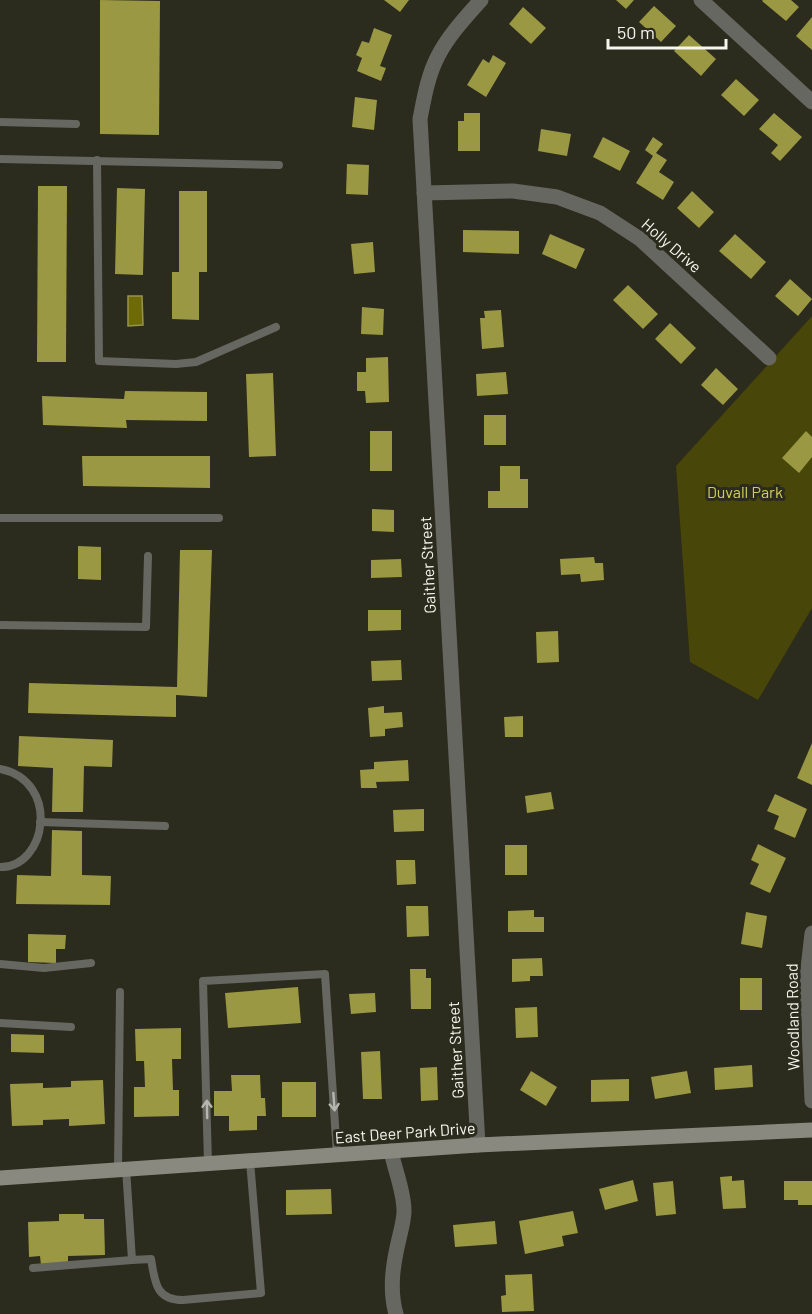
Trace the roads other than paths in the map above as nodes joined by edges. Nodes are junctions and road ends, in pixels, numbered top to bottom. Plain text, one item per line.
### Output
1 (481, 0) edge
2 (701, 0) edge
3 (812, 102) edge
4 (0, 123) edge
5 (76, 124) dead end
6 (0, 159) edge
7 (98, 160) junction
8 (279, 165) dead end
9 (424, 193) junction
10 (276, 327) dead end
11 (769, 358) dead end
12 (0, 518) edge
13 (219, 518) dead end
14 (148, 556) dead end
15 (0, 625) edge
16 (0, 769) edge
17 (40, 822) junction
18 (165, 826) dead end
19 (0, 867) edge
20 (812, 933) edge
21 (91, 963) dead end
22 (0, 964) edge
23 (120, 992) dead end
24 (0, 1023) edge
25 (71, 1027) dead end
26 (812, 1101) edge
27 (812, 1130) edge
28 (478, 1145) junction
29 (391, 1151) junction
30 (337, 1155) junction
31 (250, 1161) junction
32 (208, 1163) junction
33 (122, 1169) junction
34 (0, 1178) edge
35 (132, 1260) junction
36 (33, 1268) dead end
37 (396, 1314) edge

1 - 9 street, Gaither Street
2 - 3 street
4 - 5 lane
6 - 7 lane
7 - 8 lane
7 - 10 lane
9 - 11 street, Holly Drive
9 - 28 street, Gaither Street
12 - 13 lane
14 - 15 lane
16 - 17 lane
17 - 18 lane
17 - 19 lane
20 - 26 street, Woodland Road
21 - 22 lane
23 - 33 lane
24 - 25 lane
27 - 28 street, East Deer Park Drive
28 - 29 street, East Deer Park Drive
29 - 30 street, East Deer Park Drive
29 - 37 street
30 - 31 street, East Deer Park Drive
32 -> 30 lane
31 - 32 street, East Deer Park Drive
31 - 35 lane
32 - 33 street, East Deer Park Drive
33 - 34 street, East Deer Park Drive
33 - 35 lane
35 - 36 lane

